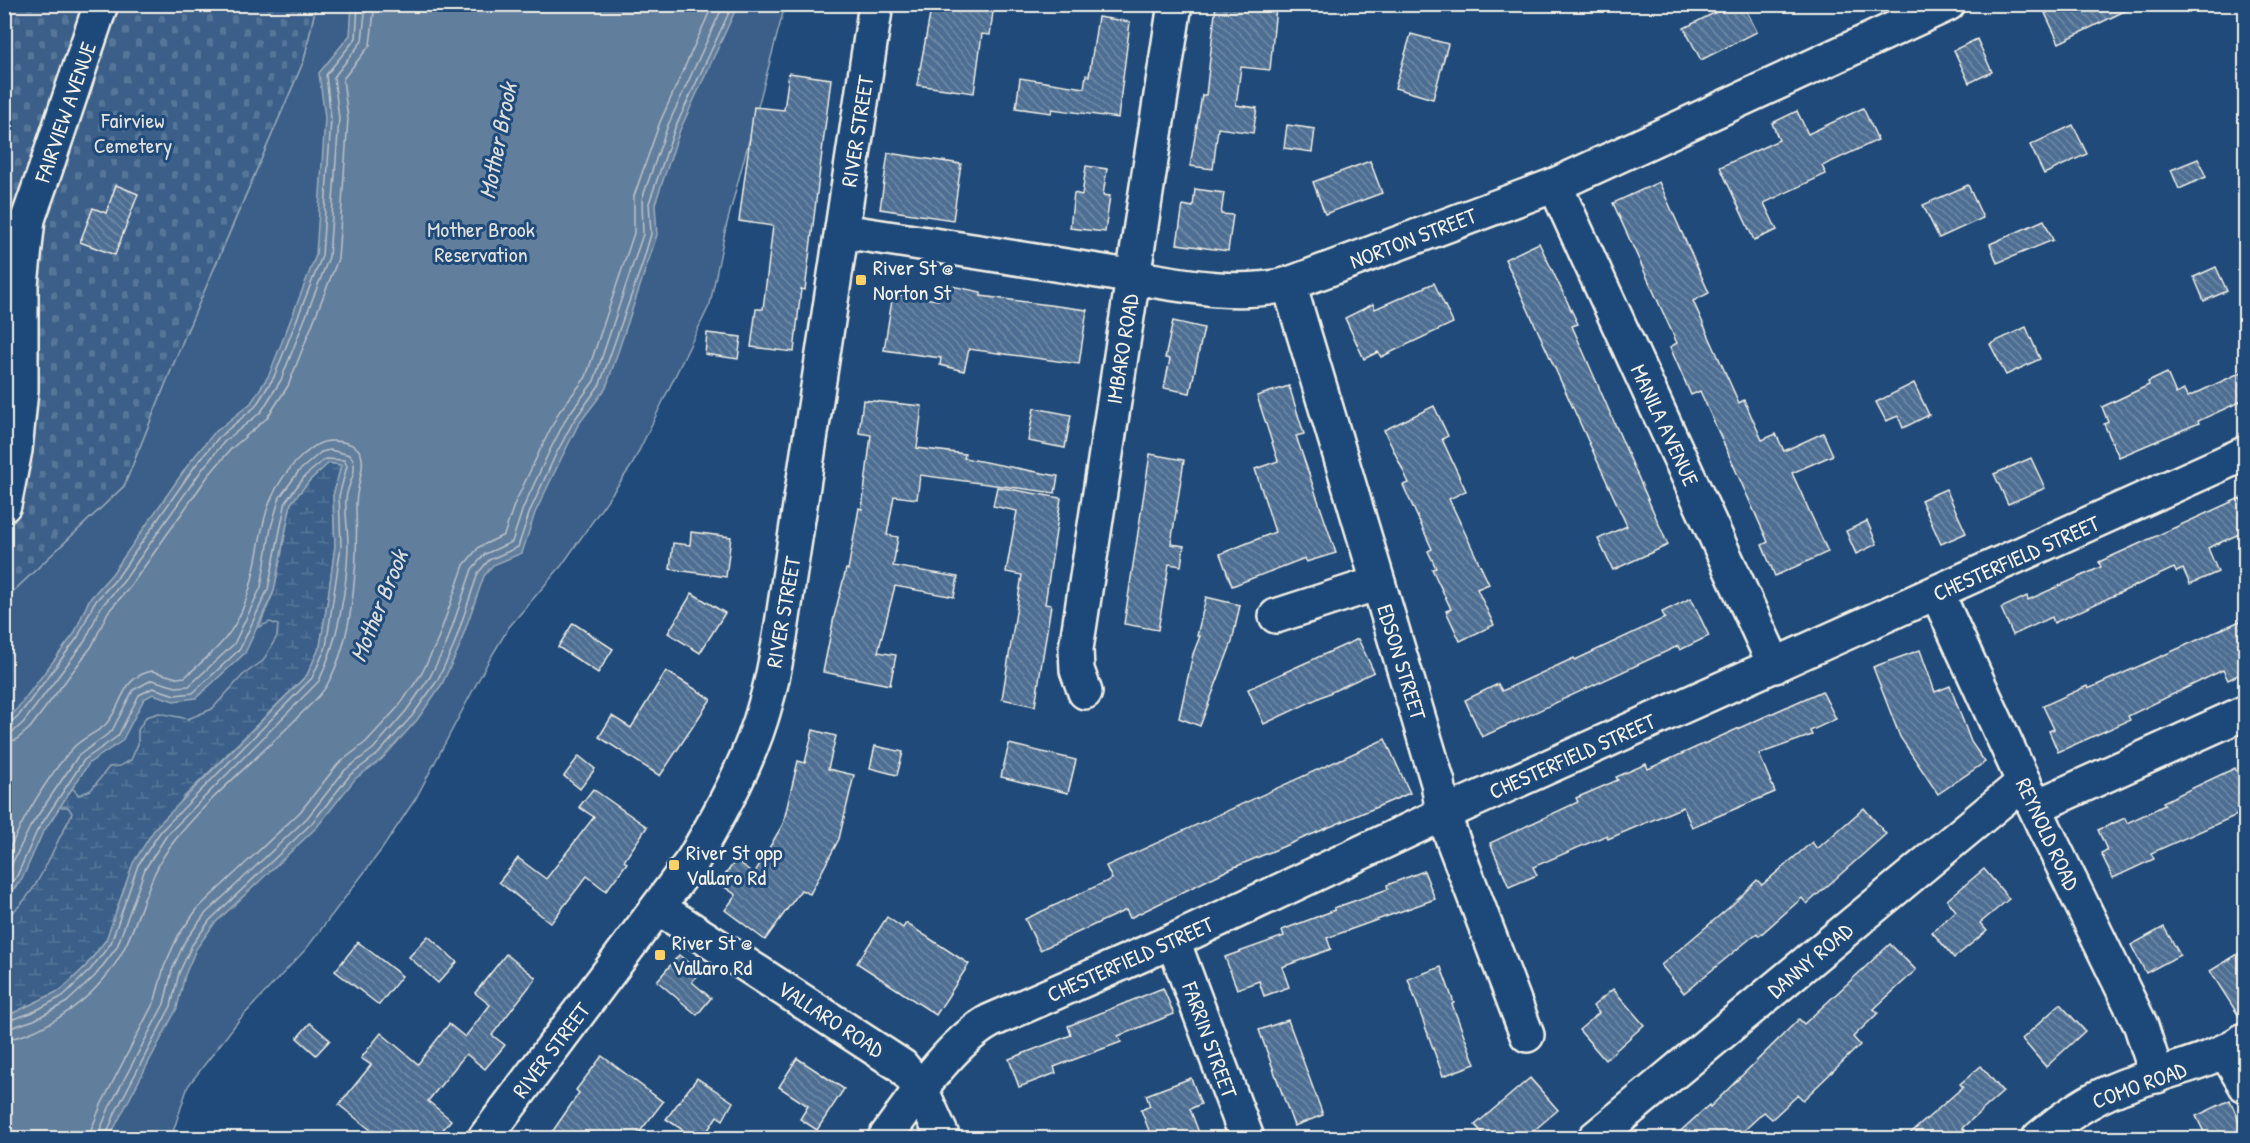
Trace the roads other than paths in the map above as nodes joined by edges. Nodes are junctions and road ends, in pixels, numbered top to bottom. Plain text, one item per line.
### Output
1 (101, 4) edge
2 (876, 4) edge
3 (1175, 4) edge
4 (1948, 4) edge
5 (1555, 185) junction
6 (16, 220) edge
7 (842, 231) junction
8 (4, 259) edge
9 (1134, 276) junction
10 (1289, 285) junction
11 (2246, 453) edge
12 (4, 505) edge
13 (1378, 583) junction
14 (1937, 592) junction
15 (1276, 616) dead end
16 (1775, 666) junction
17 (1085, 692) dead end
18 (2246, 712) edge
19 (2030, 795) junction
20 (1443, 814) junction
21 (659, 908) junction
22 (1173, 940) junction
23 (1527, 1035) dead end
24 (2235, 1045) edge
25 (2157, 1076) junction
26 (2246, 1086) edge
27 (922, 1091) junction
28 (485, 1138) edge
29 (885, 1138) edge
30 (943, 1138) edge
31 (1247, 1138) edge
32 (1595, 1138) edge
33 (2039, 1138) edge

1 - 6 street, FAIRVIEW AVENUE
2 - 7 street, RIVER STREET
3 - 9 street, IMBARO ROAD
4 - 5 street, NORTON STREET
5 - 10 street, NORTON STREET
5 - 16 street, MANILA AVENUE
6 - 8 street
6 - 12 street
7 - 9 street, NORTON STREET
7 - 21 street, RIVER STREET
9 - 10 street, NORTON STREET
9 - 17 street, IMBARO ROAD
10 - 13 street, EDSON STREET
11 - 14 street, CHESTERFIELD STREET
13 - 15 street
13 - 20 street, EDSON STREET
14 - 16 street, CHESTERFIELD STREET
14 - 19 street, REYNOLD ROAD
16 - 20 street, CHESTERFIELD STREET
18 - 19 street, DANNY ROAD
19 - 25 street, REYNOLD ROAD
19 - 32 street, DANNY ROAD
20 - 22 street, CHESTERFIELD STREET
20 - 23 street, EDSON STREET
21 - 27 street, VALLARO ROAD
21 - 28 street, RIVER STREET
22 - 27 street, CHESTERFIELD STREET
22 - 31 street, FARRIN STREET
24 - 25 street, COMO ROAD
24 - 26 street
25 - 33 street, COMO ROAD
27 - 29 street, CHESTERFIELD STREET
27 - 30 street, VALLARO ROAD

